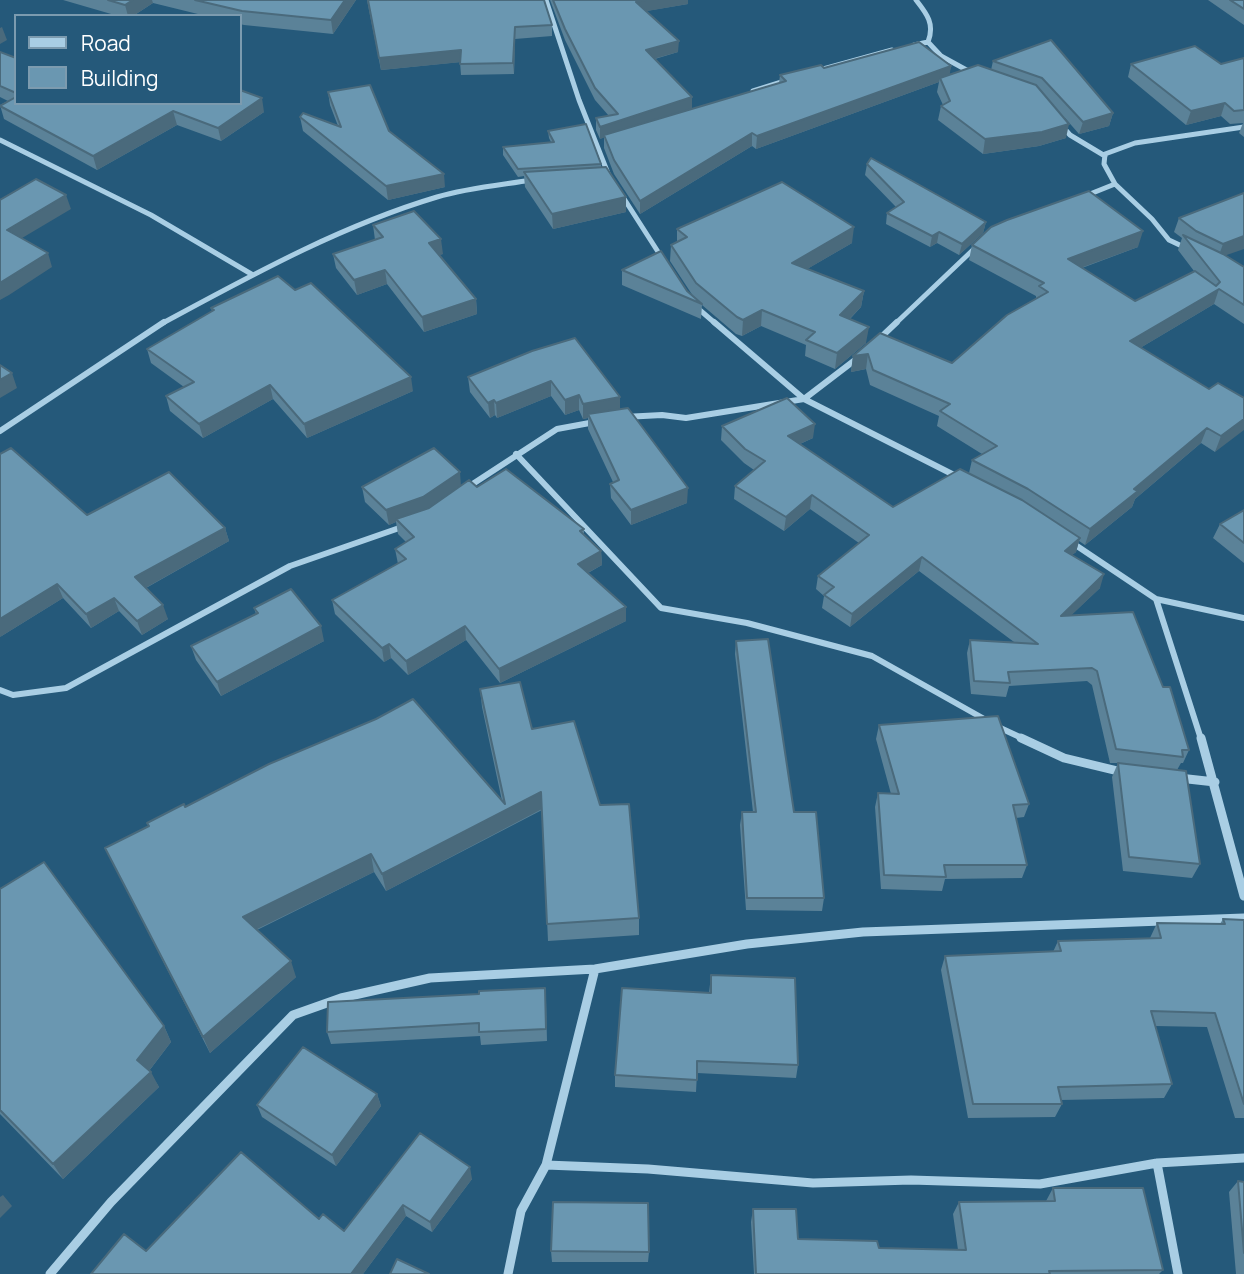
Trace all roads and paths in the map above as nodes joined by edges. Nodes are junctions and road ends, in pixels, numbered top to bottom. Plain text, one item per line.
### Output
1 (546, 0) edge
2 (916, 0) edge
3 (928, 42) junction
4 (806, 74) edge
5 (793, 78) edge
6 (985, 78) edge
7 (741, 94) edge
8 (1061, 124) edge
9 (1244, 127) edge
10 (0, 141) edge
11 (610, 141) edge
12 (597, 145) junction
13 (1105, 156) junction
14 (609, 176) junction
15 (596, 177) edge
16 (543, 179) edge
17 (1115, 184) junction
18 (1081, 197) edge
19 (985, 238) edge
20 (1192, 251) edge
21 (669, 268) edge
22 (253, 275) junction
23 (691, 303) edge
24 (876, 341) edge
25 (866, 351) edge
26 (804, 399) junction
27 (620, 418) edge
28 (607, 420) edge
29 (0, 431) edge
30 (516, 454) junction
31 (961, 478) edge
32 (457, 495) edge
33 (417, 521) edge
34 (1066, 539) edge
35 (1156, 598) junction
36 (1244, 618) edge
37 (0, 690) edge
38 (1128, 773) edge
39 (1165, 777) edge
40 (1215, 782) junction
41 (1244, 896) edge
42 (1244, 918) edge
43 (595, 969) junction
44 (1244, 1158) edge
45 (1157, 1163) junction
46 (545, 1165) junction
47 (50, 1274) edge
48 (508, 1274) edge
49 (1178, 1274) edge

1 - 12 street
2 - 3 street
3 - 4 street
3 - 6 street
5 - 7 street
8 - 13 street
9 - 13 street
10 - 22 street
11 - 12 street
12 - 14 street
13 - 17 street
14 - 15 street
14 - 21 street
16 - 22 street
17 - 18 street
17 - 20 street
19 - 24 street
22 - 29 street
23 - 26 street
25 - 26 street
26 - 27 street
26 - 31 street
28 - 30 street
30 - 32 street
30 - 38 street
33 - 37 street
34 - 35 street
35 - 36 street
35 - 40 street
39 - 40 street
40 - 41 street
42 - 43 street
43 - 46 street
43 - 47 street
44 - 45 street
45 - 46 street
45 - 49 street
46 - 48 street

